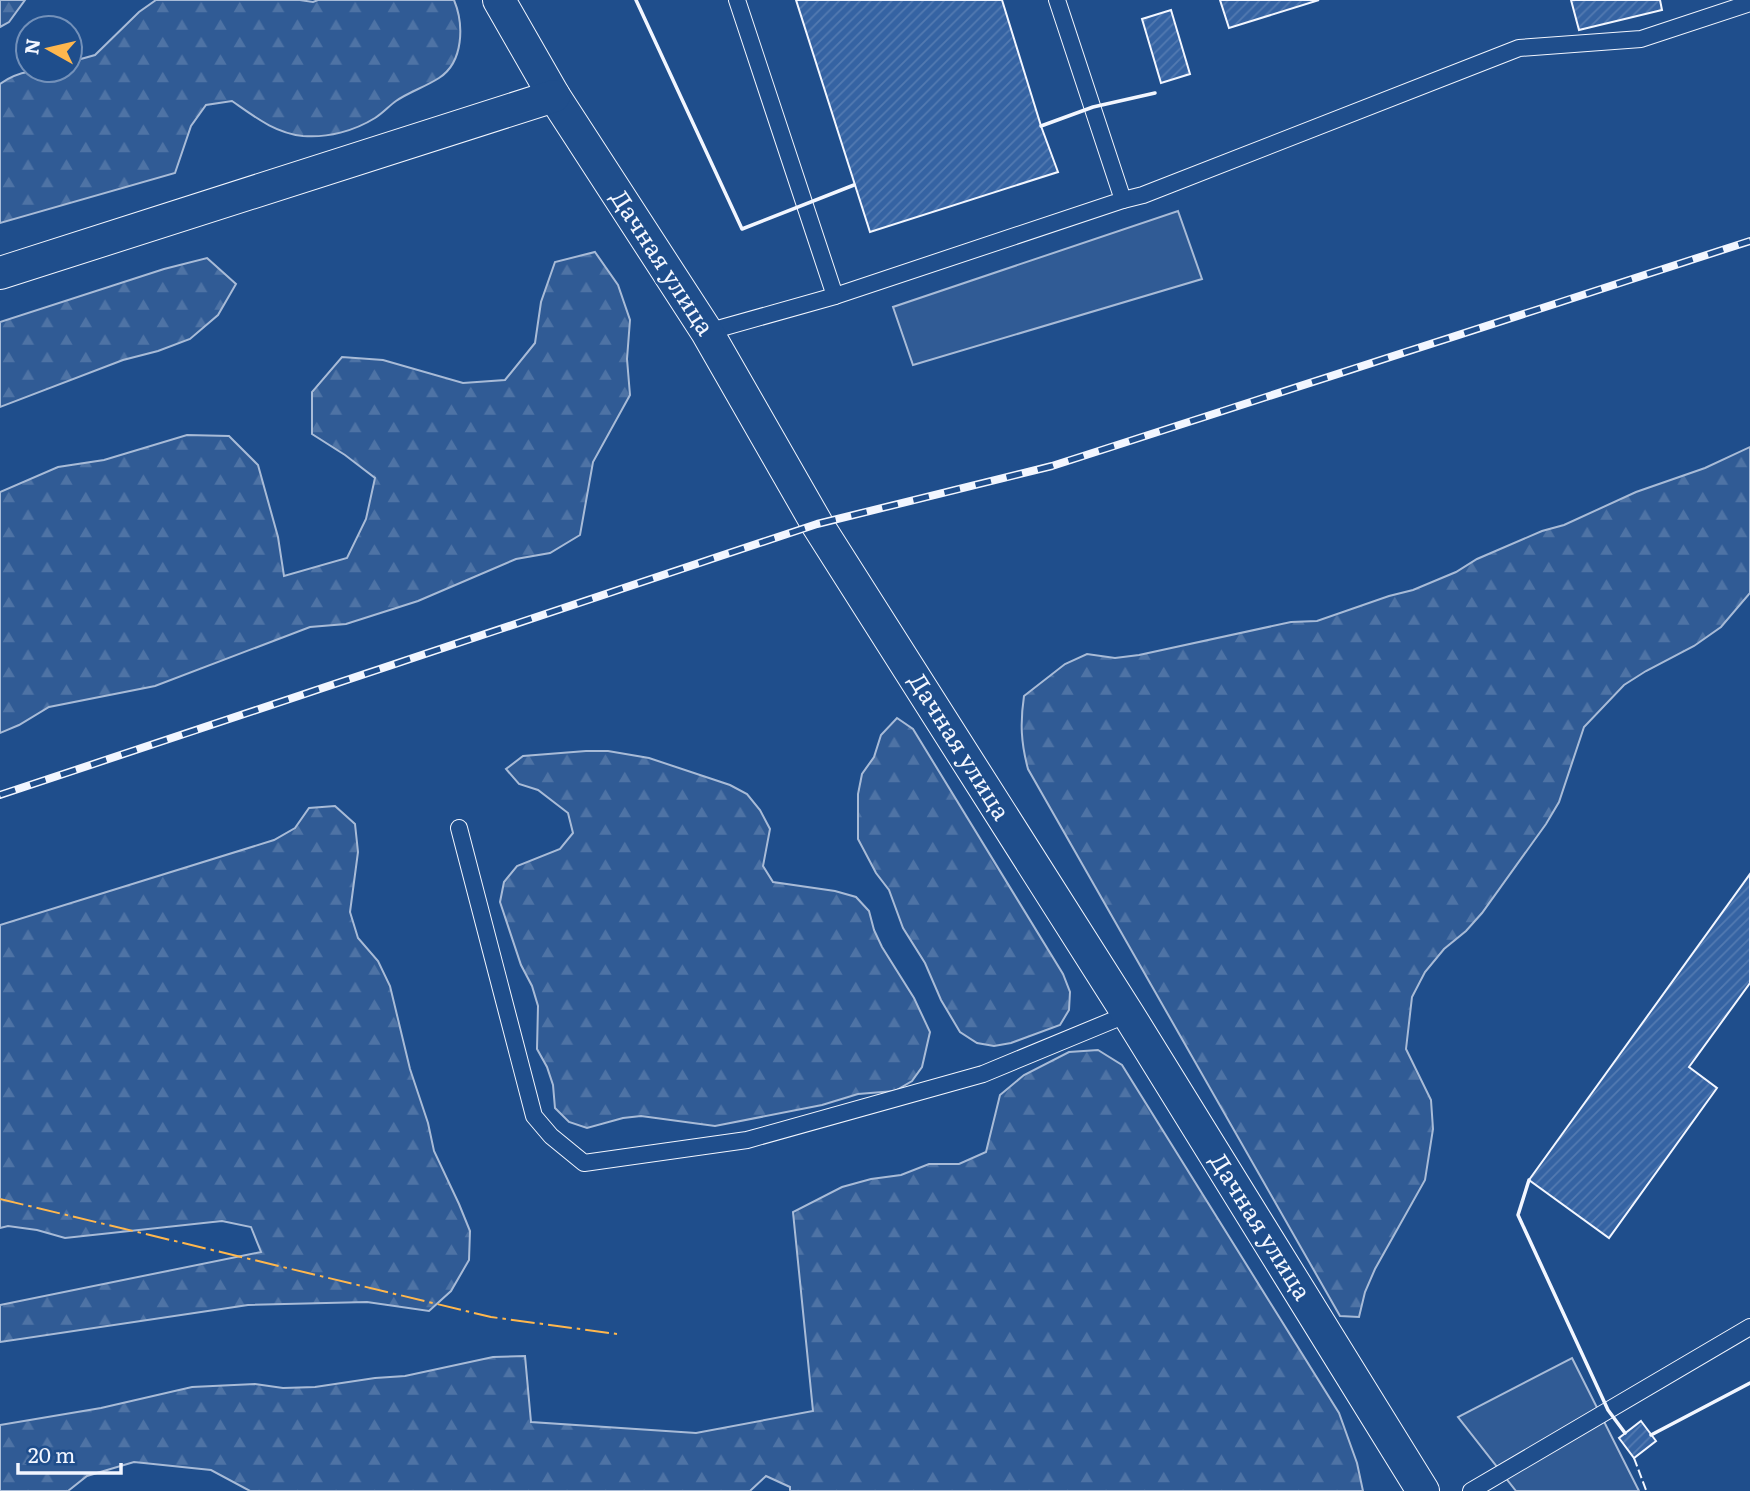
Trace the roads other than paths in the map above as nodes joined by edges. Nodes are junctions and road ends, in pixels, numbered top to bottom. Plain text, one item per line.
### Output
1 (499, 0) edge
2 (737, 0) edge
3 (1057, 0) edge
4 (1750, 3) edge
5 (554, 96) junction
6 (1123, 200) junction
7 (0, 273) edge
8 (835, 296) junction
9 (707, 331) junction
10 (459, 828) dead end
11 (1128, 1014) junction
12 (1750, 1327) edge
13 (1423, 1491) edge
14 (1471, 1491) edge

1 - 5 street, Дачная улица
2 - 8 lane
3 - 6 lane
4 - 6 lane
5 - 7 street
5 - 9 street, Дачная улица
6 - 8 lane
8 - 9 lane
9 - 11 street, Дачная улица
10 - 11 lane
11 - 13 street, Дачная улица
12 - 14 lane

